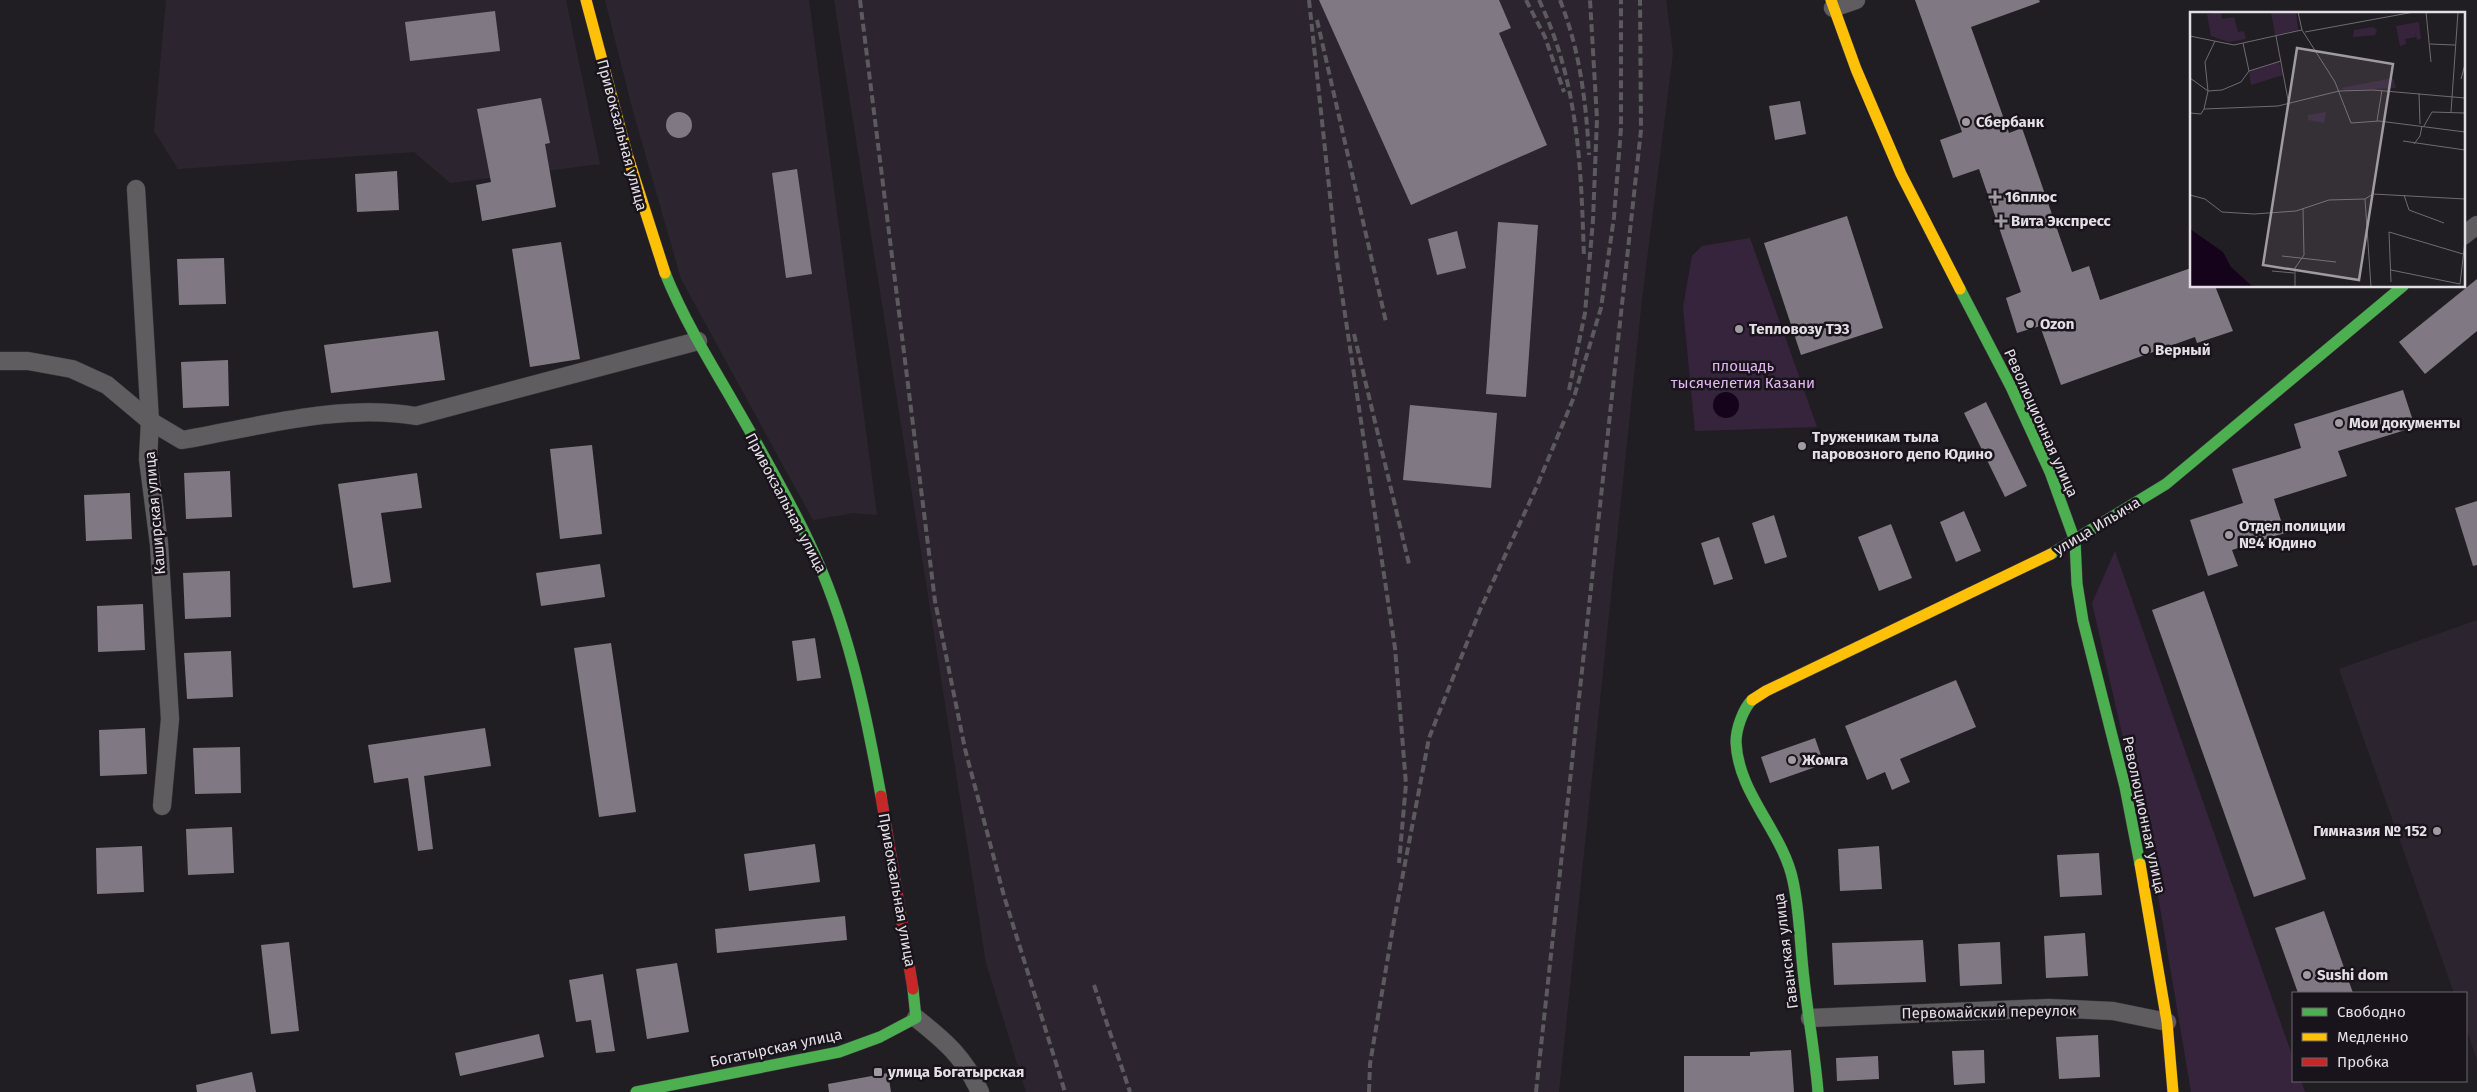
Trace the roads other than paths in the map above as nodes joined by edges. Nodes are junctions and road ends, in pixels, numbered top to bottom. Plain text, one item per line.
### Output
1 (586, 0) edge
2 (1856, 0) edge
3 (1832, 4) edge
4 (136, 189) dead end
5 (2477, 225) edge
6 (2464, 235) edge
7 (2401, 288) edge
8 (698, 342) junction
9 (0, 361) edge
10 (150, 421) junction
11 (2075, 541) junction
12 (1750, 701) joint
13 (162, 806) dead end
14 (916, 1018) junction
15 (1810, 1018) junction
16 (2167, 1022) junction
17 (636, 1092) edge
18 (980, 1092) edge
19 (1818, 1092) edge
20 (2173, 1092) edge

1 - 8 street, Привокзальная улица
2 - 3 street
3 - 11 street, Революционная улица
4 - 10 street, Каширская улица
5 - 6 street
7 - 11 street, улица Ильича
8 - 10 street
8 - 14 street, Привокзальная улица
9 - 10 street
10 - 13 street, Каширская улица
11 - 12 street, улица Ильича
11 - 16 street, Революционная улица
12 - 15 street, Гаванская улица
14 - 17 street, Богатырская улица
14 - 18 street
15 - 16 street, Первомайский переулок
15 - 19 street, Гаванская улица
16 - 20 street, Революционная улица

